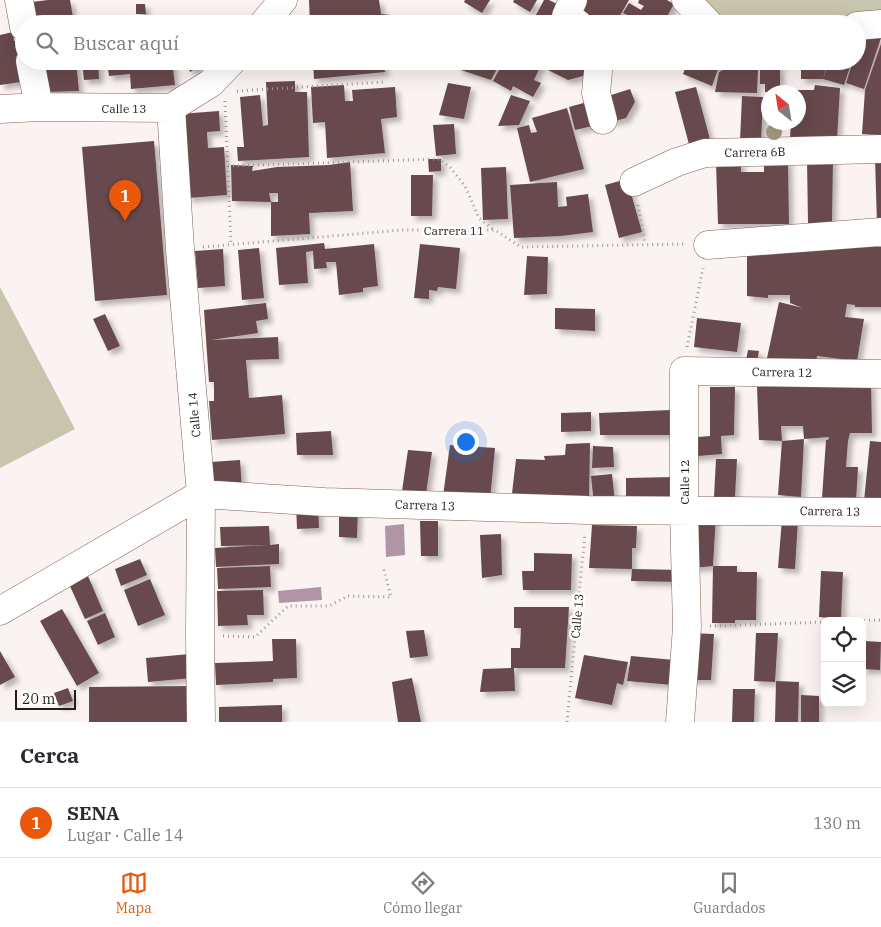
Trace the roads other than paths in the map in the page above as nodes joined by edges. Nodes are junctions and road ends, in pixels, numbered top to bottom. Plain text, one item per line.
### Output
1 (19, 0) edge
2 (283, 0) edge
3 (686, 0) edge
4 (22, 15) edge
5 (270, 15) edge
6 (700, 15) edge
7 (881, 24) edge
8 (866, 25) edge
9 (32, 70) edge
10 (597, 70) edge
11 (227, 75) edge
12 (39, 107) junction
13 (171, 108) junction
14 (0, 109) edge
15 (603, 120) dead end
16 (881, 150) edge
17 (634, 182) road end
18 (881, 232) edge
19 (708, 245) road end
20 (684, 371) joint
21 (881, 374) edge
22 (201, 494) junction
23 (684, 510) junction
24 (881, 512) edge
25 (0, 611) edge
26 (201, 722) edge
27 (680, 722) edge

1 - 4 street
2 - 5 street
3 - 6 street
7 - 8 street
9 - 12 street
10 - 15 street
11 - 13 street
12 - 13 street, Calle 13
12 - 14 street, Calle 13
13 - 22 street, Calle 14
16 - 17 street, Carrera 6B
18 - 19 street
20 - 21 street, Carrera 12
20 - 23 street, Calle 12
22 - 23 street, Carrera 13
22 - 25 street
22 - 26 street, Calle 14
23 - 24 street, Carrera 13
23 - 27 street, Calle 12

